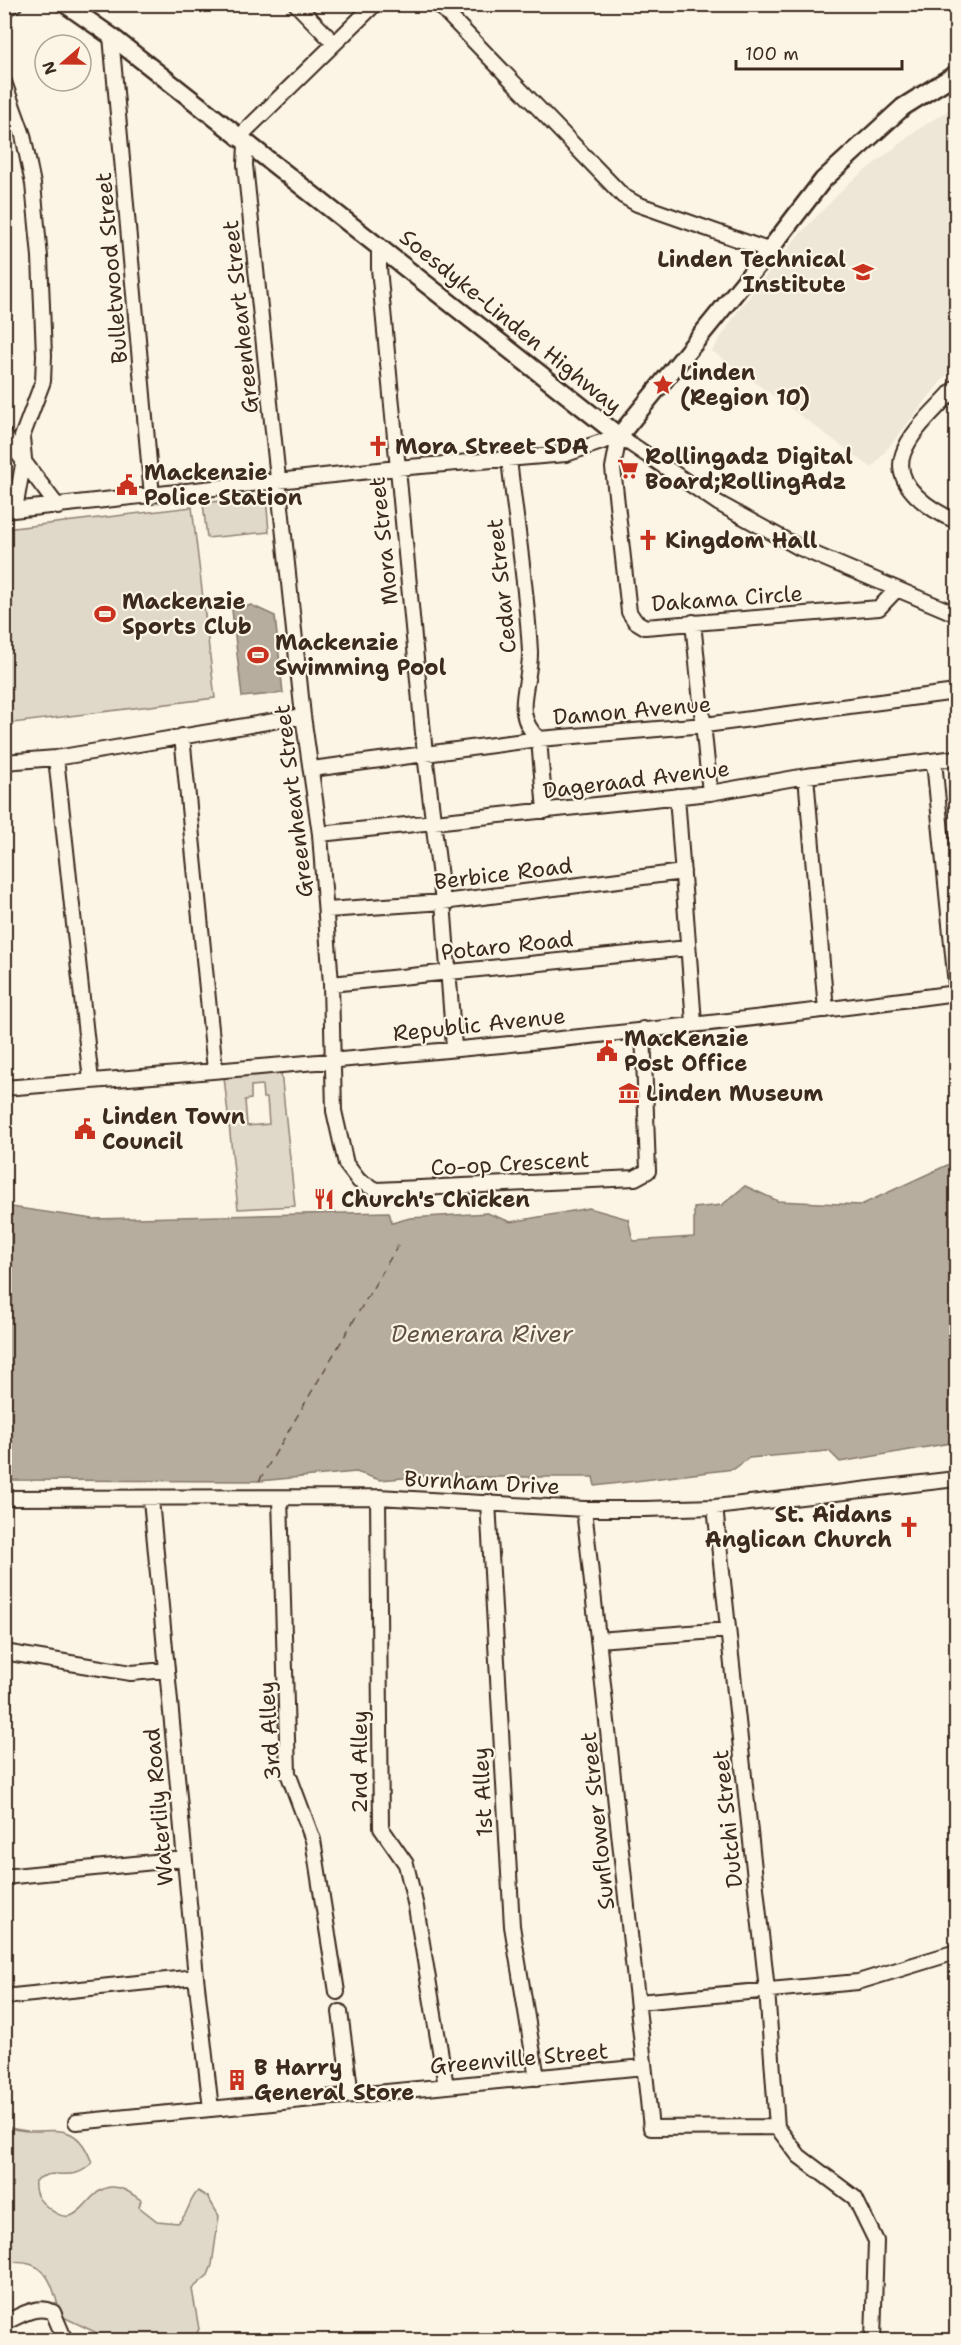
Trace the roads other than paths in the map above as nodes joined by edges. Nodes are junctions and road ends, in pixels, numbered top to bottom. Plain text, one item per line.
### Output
1 (15, 4) edge
2 (65, 4) edge
3 (296, 4) edge
4 (375, 4) edge
5 (438, 4) edge
6 (4, 9) edge
7 (111, 36) junction
8 (334, 43) junction
9 (957, 74) edge
10 (4, 82) edge
11 (242, 141) junction
12 (379, 245) junction
13 (768, 249) junction
14 (955, 388) dead end
15 (4, 435) edge
16 (619, 436) junction
17 (24, 459) junction
18 (509, 459) junction
19 (397, 468) junction
20 (278, 482) junction
21 (152, 496) junction
22 (58, 507) junction
23 (10, 510) edge
24 (954, 516) edge
25 (896, 590) junction
26 (957, 614) edge
27 (693, 622) junction
28 (957, 692) edge
29 (303, 716) junction
30 (705, 725) junction
31 (182, 736) junction
32 (539, 739) junction
33 (426, 754) junction
34 (56, 758) junction
35 (957, 758) edge
36 (934, 761) junction
37 (4, 762) edge
38 (312, 770) junction
39 (806, 776) junction
40 (710, 793) junction
41 (677, 796) junction
42 (545, 811) junction
43 (433, 824) junction
44 (320, 834) junction
45 (683, 872) junction
46 (442, 902) junction
47 (327, 910) junction
48 (688, 948) junction
49 (449, 972) junction
50 (331, 984) junction
51 (957, 985) edge
52 (957, 993) edge
53 (826, 1010) junction
54 (694, 1023) junction
55 (643, 1029) junction
56 (454, 1047) junction
57 (333, 1060) junction
58 (215, 1070) junction
59 (91, 1081) junction
60 (4, 1088) edge
61 (957, 1479) edge
62 (378, 1497) junction
63 (4, 1498) edge
64 (280, 1498) junction
65 (151, 1500) junction
66 (488, 1502) junction
67 (715, 1507) junction
68 (584, 1509) junction
69 (728, 1630) junction
70 (598, 1640) junction
71 (4, 1652) edge
72 (166, 1670) junction
73 (184, 1859) junction
74 (4, 1878) edge
75 (957, 1952) edge
76 (196, 1977) junction
77 (767, 1990) junction
78 (337, 1992) dead end
79 (4, 1997) edge
80 (638, 2002) junction
81 (340, 2012) dead end
82 (644, 2067) junction
83 (537, 2078) junction
84 (446, 2086) junction
85 (351, 2095) junction
86 (211, 2109) junction
87 (76, 2122) dead end
88 (777, 2127) junction
89 (4, 2323) edge
90 (65, 2340) edge
91 (873, 2340) edge

1 - 6 street
2 - 7 main road, Soesdyke-Linden Highway
3 - 8 street
4 - 8 street
5 - 13 street
7 - 11 main road, Soesdyke-Linden Highway
7 - 21 street, Bulletwood Street
8 - 11 street
9 - 13 main road, Soesdyke-Linden Highway
10 - 17 street
11 - 12 main road, Soesdyke-Linden Highway
11 - 20 street, Greenheart Street
12 - 16 main road, Soesdyke-Linden Highway
12 - 19 street, Mora Street
13 - 16 main road, Soesdyke-Linden Highway
14 - 24 street
15 - 17 street
16 - 18 street
16 - 25 street
16 - 27 street, Dakama Circle
17 - 22 street
17 - 23 street
18 - 19 street
18 - 32 street, Cedar Street
19 - 20 street
19 - 33 street, Mora Street
20 - 21 street
20 - 29 street, Greenheart Street
21 - 22 street
22 - 23 street
25 - 26 street
25 - 27 street, Dakama Circle
27 - 30 street
28 - 30 street, Damon Avenue
29 - 31 street
29 - 38 street, Greenheart Street
30 - 32 street, Damon Avenue
30 - 40 street
31 - 34 street
31 - 58 street
32 - 33 street, Damon Avenue
32 - 42 street, Cedar Street
33 - 38 street, Damon Avenue
33 - 43 street, Mora Street
34 - 37 street
34 - 59 street
35 - 36 street, Dageraad Avenue
36 - 39 street, Dageraad Avenue
36 - 51 street
38 - 44 street, Greenheart Street
39 - 40 street, Dageraad Avenue
39 - 53 street
40 - 41 street, Dageraad Avenue
41 - 42 street, Dageraad Avenue
41 - 45 street
42 - 43 street, Dageraad Avenue
43 - 44 street, Dageraad Avenue
43 - 46 street, Mora Street
44 - 47 street, Greenheart Street
45 - 46 street, Berbice Road
45 - 48 street
46 - 47 street, Berbice Road
46 - 49 street, Mora Street
47 - 50 street, Greenheart Street
48 - 49 street, Potaro Road
48 - 54 street
49 - 50 street, Potaro Road
49 - 56 street, Mora Street
50 - 57 street, Greenheart Street
52 - 53 street, Republic Avenue
53 - 54 street, Republic Avenue
54 - 55 street, Republic Avenue
55 - 56 street, Republic Avenue
55 - 57 street, Co-op Crescent
56 - 57 street, Republic Avenue
57 - 58 street, Republic Avenue
58 - 59 street, Republic Avenue
59 - 60 street, Republic Avenue
61 - 67 street, Burnham Drive
62 - 64 street, Burnham Drive
62 - 66 street, Burnham Drive
62 - 84 street, 2nd Alley
63 - 65 street, Burnham Drive
64 - 65 street, Burnham Drive
64 - 78 street, 3rd Alley
65 - 72 street, Waterlily Road
66 - 68 street, Burnham Drive
66 - 83 street, 1st Alley
67 - 68 street, Burnham Drive
67 - 69 street, Dutchi Street
68 - 70 street, Sunflower Street
69 - 70 street
69 - 77 street, Dutchi Street
70 - 80 street, Sunflower Street
71 - 72 street
72 - 73 street, Waterlily Road
73 - 74 street
73 - 76 street, Waterlily Road
75 - 77 street
76 - 79 street
76 - 86 street, Waterlily Road
77 - 80 street
77 - 88 street, Dutchi Street
80 - 82 street, Sunflower Street
81 - 85 street
82 - 83 street, Greenville Street
82 - 88 street, Sunflower Street
83 - 84 street, Greenville Street
84 - 85 street, Greenville Street
85 - 86 street, Greenville Street
86 - 87 street, Greenville Street
88 - 91 street
89 - 90 street

